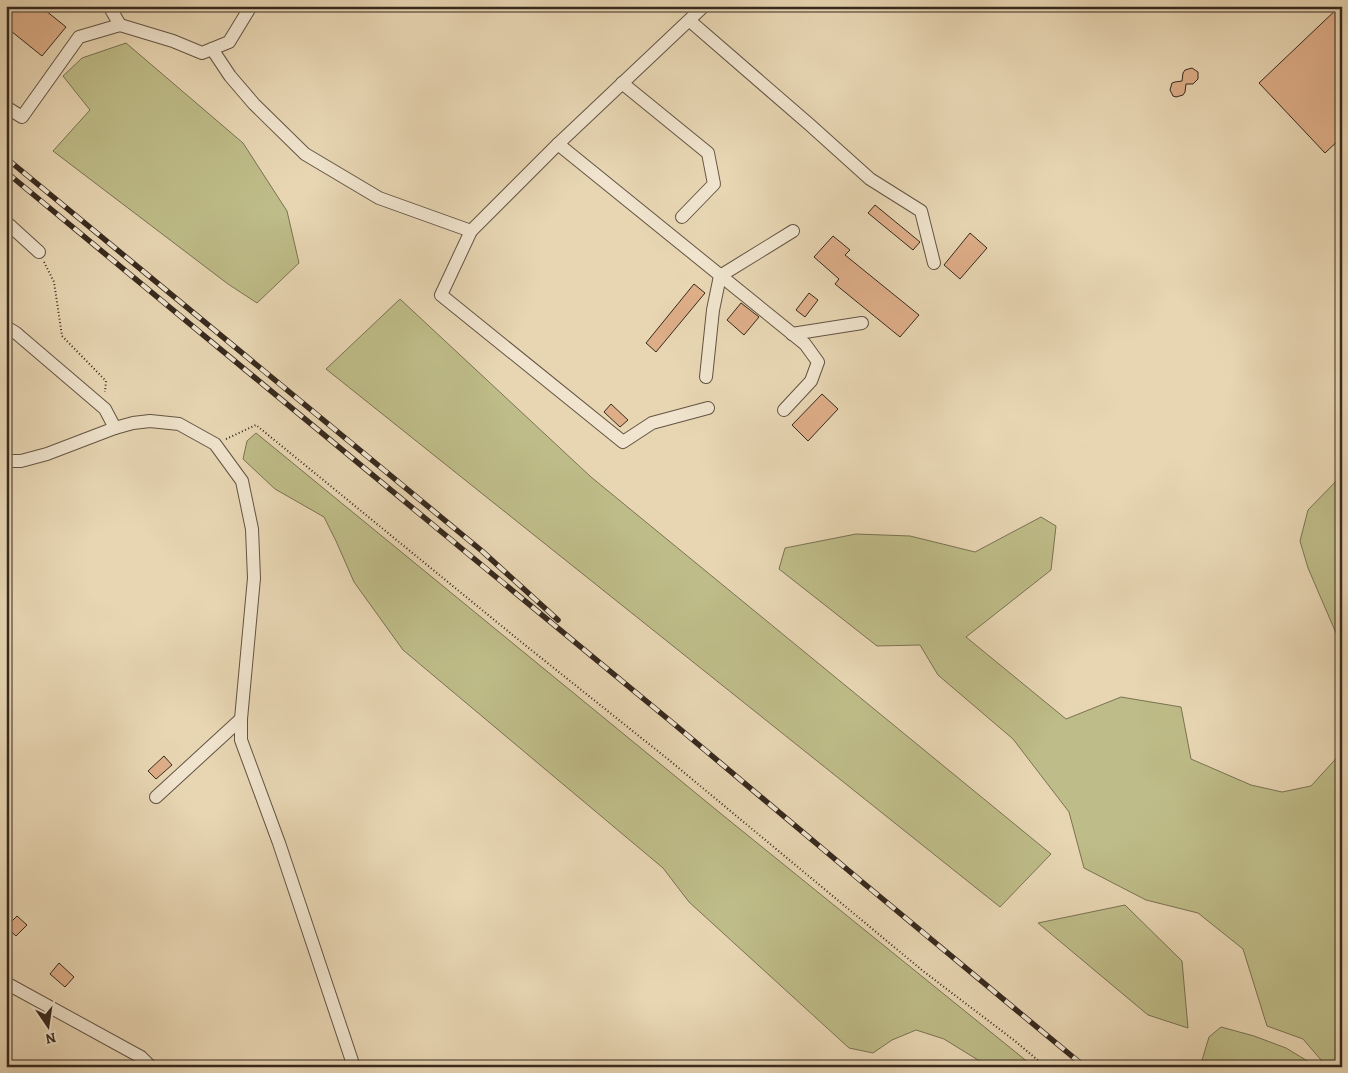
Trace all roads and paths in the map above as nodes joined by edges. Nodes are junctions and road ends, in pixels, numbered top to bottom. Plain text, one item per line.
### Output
1 (109, 6) edge
2 (251, 6) edge
3 (704, 6) edge
4 (690, 21) junction
5 (120, 25) junction
6 (212, 49) junction
7 (622, 83) junction
8 (6, 107) edge
9 (558, 144) junction
10 (682, 217) dead end
11 (6, 222) edge
12 (471, 231) junction
13 (793, 232) dead end
14 (39, 252) joint
15 (934, 263) dead end
16 (720, 276) junction
17 (862, 323) dead end
18 (6, 327) edge
19 (792, 334) junction
20 (706, 378) dead end
21 (708, 408) dead end
22 (105, 409) junction
23 (784, 410) dead end
24 (116, 428) junction
25 (215, 444) junction
26 (6, 460) edge
27 (240, 719) junction
28 (156, 797) dead end
29 (6, 983) edge
30 (151, 1067) edge
31 (354, 1067) edge
32 (1046, 1067) edge

1 - 5 street
2 - 6 street
3 - 4 street
4 - 7 street
4 - 15 street
5 - 6 street
5 - 8 street
6 - 12 street
7 - 9 street
7 - 10 street
9 - 12 street
9 - 16 street
11 - 14 street
12 - 21 street
13 - 16 street
14 - 22 path
16 - 19 street
16 - 20 street
17 - 19 street
18 - 22 street
19 - 23 street
22 - 24 street
24 - 25 street
24 - 26 street
25 - 27 street
25 - 32 path
27 - 28 street
27 - 31 street
29 - 30 street

